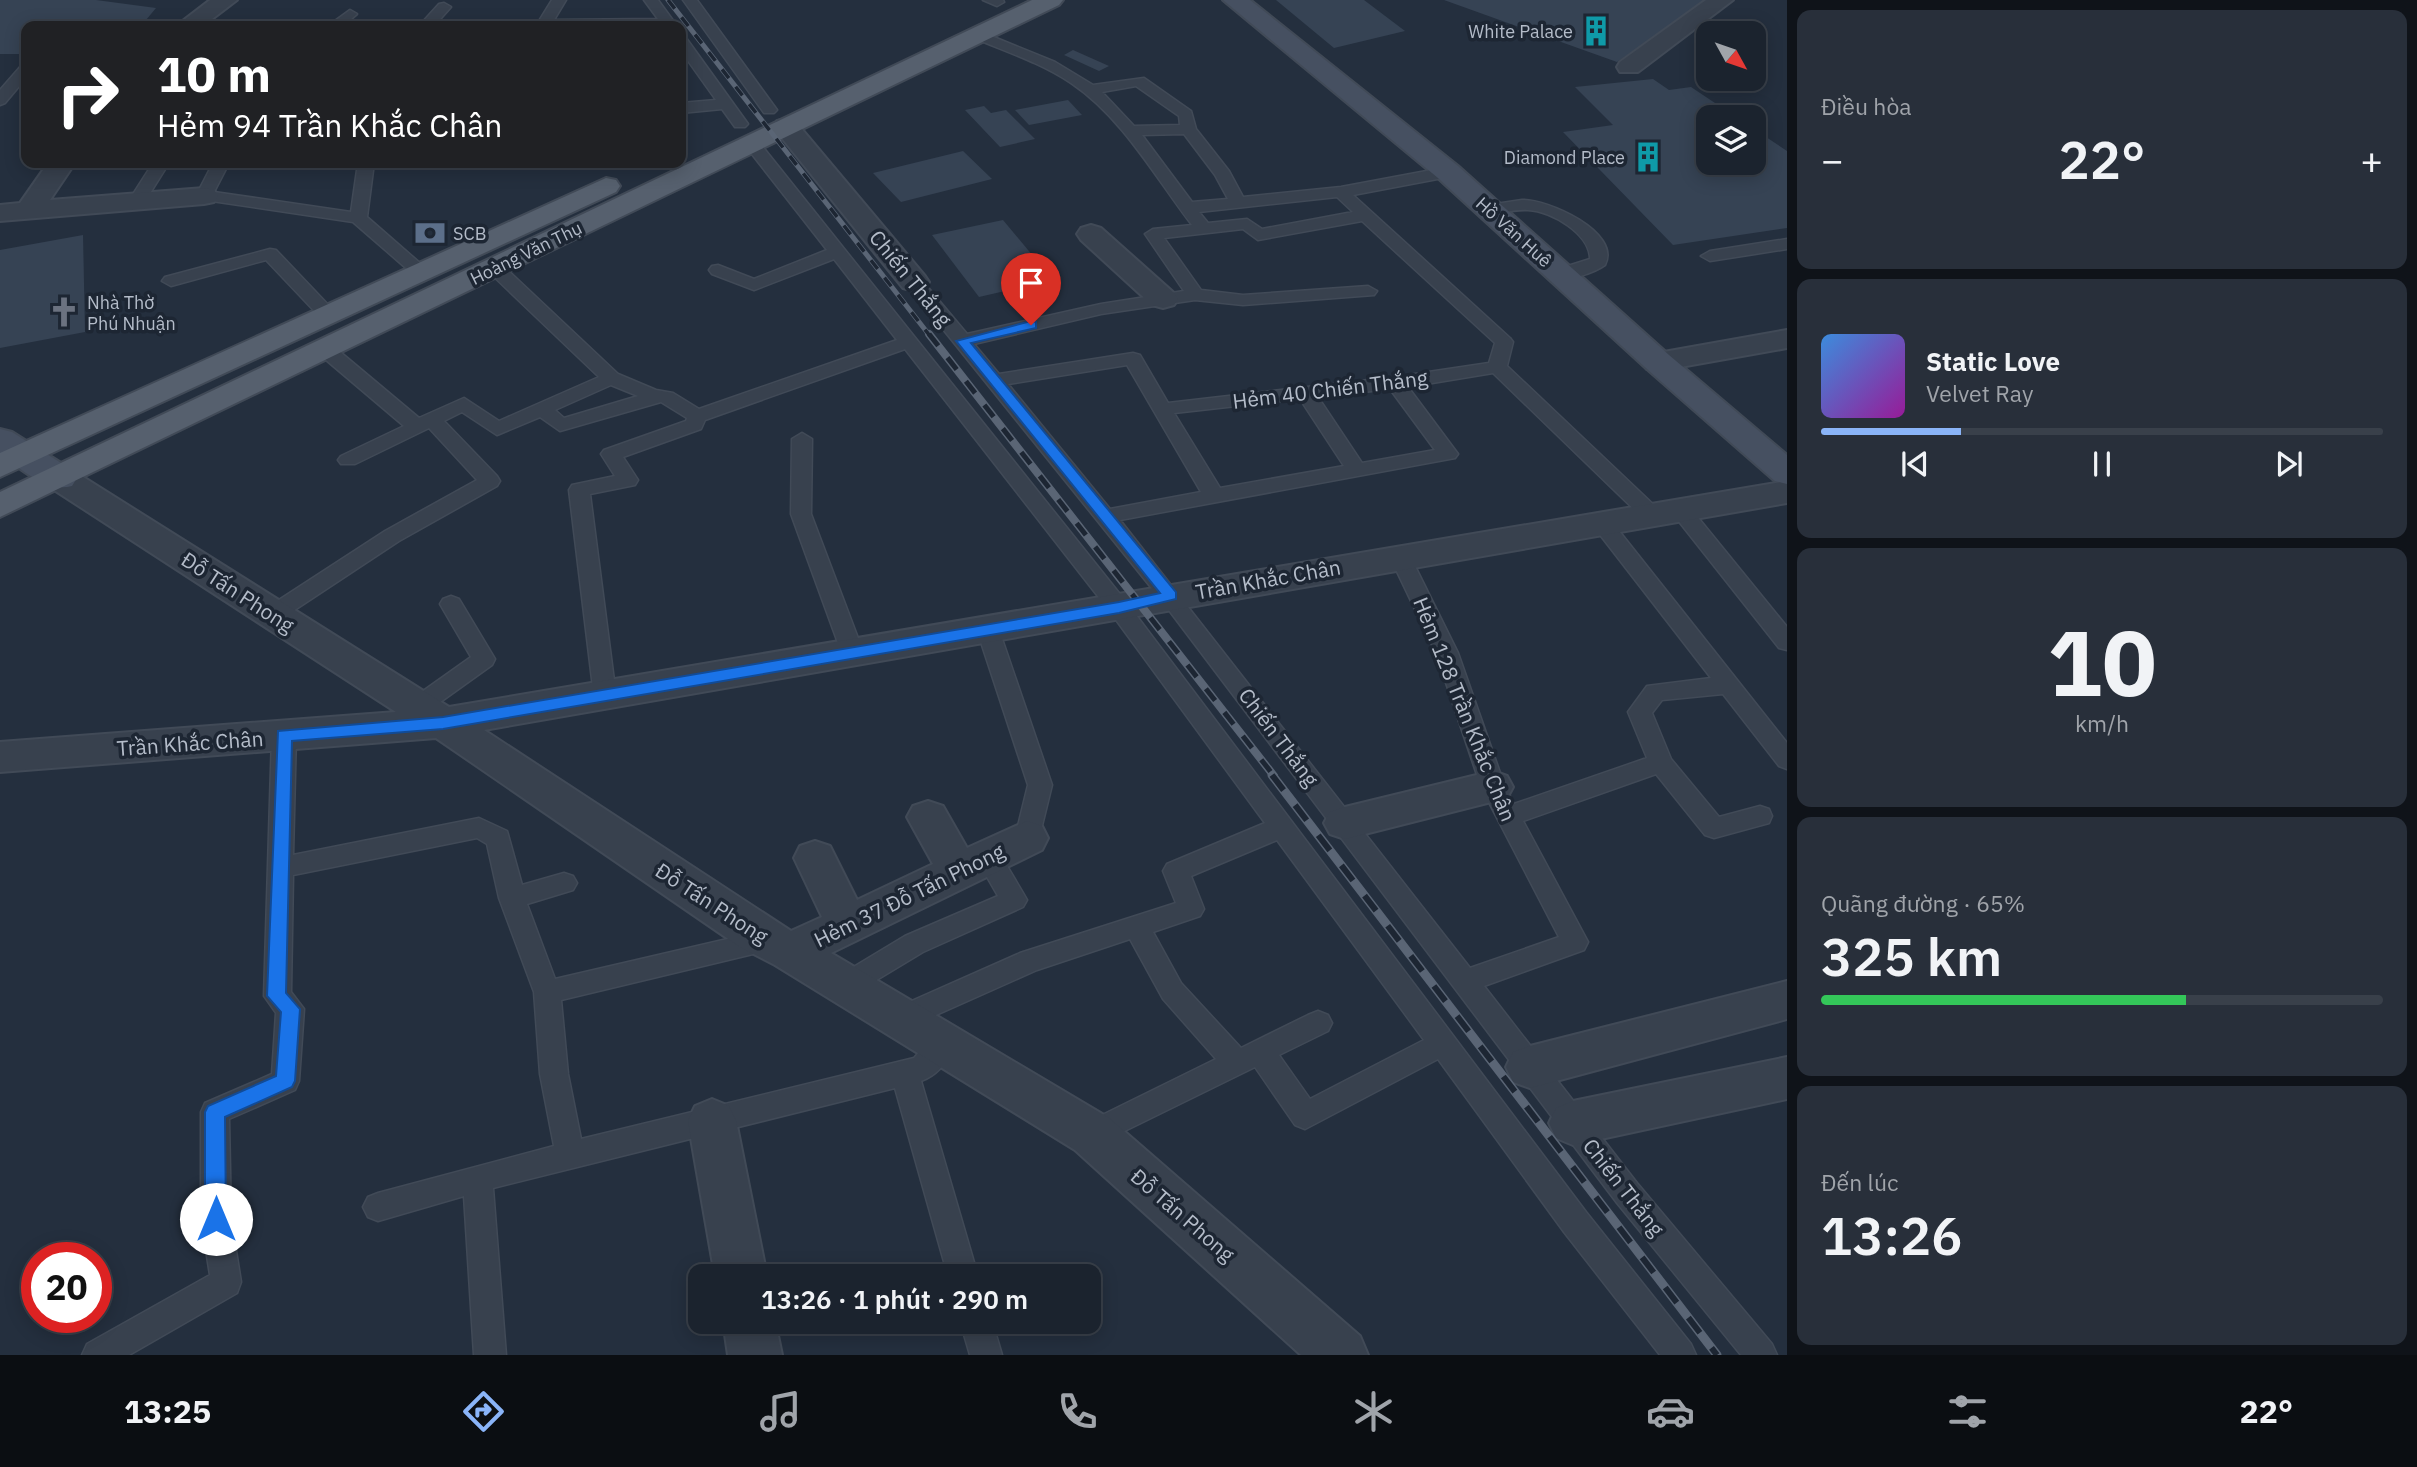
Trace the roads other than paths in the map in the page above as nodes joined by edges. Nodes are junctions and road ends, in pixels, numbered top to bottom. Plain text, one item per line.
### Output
1 (225, 0) edge
2 (559, 0) edge
3 (651, 0) edge
4 (690, 0) edge
5 (1051, 0) edge
6 (1235, 0) edge
7 (1721, 0) edge
8 (996, 1) edge
9 (444, 8) dead end
10 (350, 13) dead end
11 (195, 21) edge
12 (341, 21) edge
13 (431, 21) edge
14 (544, 21) edge
15 (666, 21) edge
16 (979, 35) junction
17 (686, 52) edge
18 (1629, 67) dead end
19 (21, 75) edge
20 (1090, 90) junction
21 (0, 100) edge
22 (686, 109) edge
23 (778, 119) junction
24 (740, 124) junction
25 (1188, 129) junction
26 (1130, 131) junction
27 (686, 149) edge
28 (686, 156) edge
29 (58, 168) edge
30 (157, 168) edge
31 (218, 168) edge
32 (365, 168) edge
33 (645, 168) edge
34 (665, 168) edge
35 (1448, 172) junction
36 (1341, 192) junction
37 (204, 196) junction
38 (136, 202) junction
39 (1238, 203) junction
40 (1187, 208) junction
41 (1489, 210) junction
42 (29, 211) junction
43 (0, 214) edge
44 (1366, 215) junction
45 (358, 218) junction
46 (1202, 226) junction
47 (1091, 234) dead end
48 (1787, 244) edge
49 (837, 252) junction
50 (1710, 256) dead end
51 (495, 268) junction
52 (718, 270) dead end
53 (420, 271) junction
54 (1561, 274) junction
55 (171, 281) dead end
56 (914, 282) joint
57 (1368, 291) dead end
58 (1195, 295) junction
59 (1163, 299) junction
60 (327, 314) junction
61 (1787, 339) edge
62 (962, 341) junction
63 (908, 342) junction
64 (326, 350) junction
65 (1658, 362) junction
66 (1497, 367) junction
67 (611, 377) junction
68 (995, 381) junction
69 (1395, 383) junction
70 (1305, 393) junction
71 (652, 395) junction
72 (542, 409) junction
73 (1163, 409) junction
74 (697, 416) junction
75 (424, 423) junction
76 (802, 439) dead end
77 (8, 453) edge
78 (348, 460) dead end
79 (1357, 470) junction
80 (1787, 473) edge
81 (60, 478) junction
82 (1787, 492) edge
83 (1214, 496) junction
84 (0, 506) edge
85 (1666, 511) junction
86 (1105, 516) junction
87 (1601, 522) junction
88 (1401, 557) junction
89 (1170, 596) junction
90 (451, 604) dead end
91 (1119, 608) junction
92 (273, 614) junction
93 (988, 630) junction
94 (1787, 642) edge
95 (853, 654) junction
96 (1728, 685) junction
97 (605, 696) junction
98 (430, 715) junction
99 (284, 735) junction
100 (1784, 751) edge
101 (0, 757) edge
102 (1661, 763) junction
103 (1501, 801) junction
104 (1760, 816) dead end
105 (928, 817) dead end
106 (1345, 823) junction
107 (1282, 827) junction
108 (1027, 838) joint
109 (815, 858) dead end
110 (973, 864) junction
111 (280, 868) junction
112 (564, 883) dead end
113 (512, 898) junction
114 (847, 924) junction
115 (1138, 927) junction
116 (773, 943) junction
117 (1465, 981) junction
118 (846, 985) junction
119 (547, 992) junction
120 (1787, 1000) edge
121 (899, 1019) junction
122 (1318, 1023) dead end
123 (1443, 1043) junction
124 (943, 1044) junction
125 (1248, 1057) junction
126 (1530, 1067) junction
127 (905, 1073) junction
128 (1787, 1079) edge
129 (712, 1121) junction
130 (1573, 1123) junction
131 (1092, 1134) junction
132 (571, 1155) junction
133 (478, 1178) junction
134 (377, 1207) dead end
135 (739, 1264) edge
136 (960, 1264) edge
137 (751, 1334) edge
138 (980, 1334) edge
139 (99, 1355) edge
140 (490, 1355) edge
141 (755, 1355) edge
142 (986, 1355) edge
143 (1341, 1355) edge
144 (1680, 1355) edge
145 (1760, 1355) edge

1 - 11 street
2 - 14 lane
3 - 15 lane
4 - 23 lane
5 - 16 main road, Hoàng Văn Thụ
6 - 35 main road, Hồ Văn Huê
7 - 18 street
8 - 23 main road, Hoàng Văn Thụ
9 - 13 lane
10 - 12 lane
16 - 20 lane
16 - 23 main road, Hoàng Văn Thụ
17 - 24 lane, Chiến Thắng
19 - 21 lane
20 - 25 lane
20 - 26 lane
22 - 24 lane
23 - 24 main road, Hoàng Văn Thụ
23 - 56 street, Chiến Thắng
24 - 27 main road, Hoàng Văn Thụ
24 - 28 main road, Hoàng Văn Thụ
24 - 49 lane, Chiến Thắng
25 - 26 lane
25 - 39 lane
26 - 40 lane
29 - 42 street
30 - 38 lane
31 - 37 lane
32 - 45 lane
33 - 53 main road, Hoàng Văn Thụ
34 - 51 main road, Hoàng Văn Thụ
35 - 36 lane
35 - 41 main road, Hồ Văn Huê
36 - 39 lane
36 - 44 lane
37 - 38 street
37 - 45 lane
38 - 42 street
39 - 40 lane
40 - 46 lane
41 - 54 main road, Hồ Văn Huê
41 - 54 lane
42 - 43 street
44 - 46 lane
44 - 66 lane
45 - 53 lane
46 - 58 lane
47 - 59 street
48 - 50 lane
49 - 52 lane
49 - 63 lane, Chiến Thắng
51 - 64 main road, Hoàng Văn Thụ
51 - 67 lane
53 - 60 main road, Hoàng Văn Thụ
54 - 65 main road, Hồ Văn Huê
55 - 60 lane
56 - 62 lane, Chiến Thắng
57 - 58 lane
58 - 59 lane
59 - 62 lane
60 - 77 main road, Hoàng Văn Thụ
61 - 65 street
62 - 68 lane, Chiến Thắng
63 - 74 lane
63 - 91 lane, Chiến Thắng
64 - 75 lane
64 - 81 main road, Hoàng Văn Thụ
65 - 80 main road, Hồ Văn Huê
66 - 69 lane, Hẻm 40 Chiến Thắng
66 - 85 lane
67 - 71 lane
67 - 72 lane
68 - 73 lane
68 - 86 lane, Chiến Thắng
69 - 70 lane, Hẻm 40 Chiến Thắng
69 - 79 lane
70 - 73 lane, Hẻm 40 Chiến Thắng
70 - 79 lane
71 - 72 lane
71 - 74 lane
72 - 75 lane
73 - 83 lane
74 - 97 lane
75 - 78 lane
75 - 92 lane
76 - 95 lane
77 - 81 main road
79 - 83 lane
81 - 84 main road, Hoàng Văn Thụ
81 - 92 street, Đỗ Tấn Phong
82 - 85 street, Trần Khắc Chân
83 - 86 lane
85 - 87 street, Trần Khắc Chân
85 - 94 lane
86 - 89 lane, Chiến Thắng
87 - 88 street, Trần Khắc Chân
87 - 96 lane
88 - 89 street, Trần Khắc Chân
88 - 103 lane, Hẻm 128 Trần Khắc Chân
89 - 91 street, Trần Khắc Chân
89 - 106 lane, Chiến Thắng
90 - 98 lane
91 - 93 street, Trần Khắc Chân
91 - 107 lane, Chiến Thắng
92 - 98 street, Đỗ Tấn Phong
93 - 95 street, Trần Khắc Chân
93 - 108 lane
95 - 97 street, Trần Khắc Chân
96 - 100 lane
96 - 102 lane
97 - 98 street, Trần Khắc Chân
98 - 99 street, Trần Khắc Chân
98 - 116 street, Đỗ Tấn Phong
99 - 101 street, Trần Khắc Chân
99 - 111 lane
102 - 103 lane
102 - 104 lane
103 - 106 street
103 - 117 lane, Hẻm 128 Trần Khắc Chân
105 - 110 street
106 - 117 lane, Chiến Thắng
107 - 115 lane
107 - 123 lane, Chiến Thắng
108 - 110 street, Hẻm 37 Đỗ Tấn Phong
109 - 114 street
110 - 114 street, Hẻm 37 Đỗ Tấn Phong
110 - 118 lane
111 - 113 lane
111 - 139 lane
112 - 113 lane
113 - 119 lane
114 - 116 street, Hẻm 37 Đỗ Tấn Phong
115 - 121 lane
115 - 125 lane
116 - 118 street, Đỗ Tấn Phong
116 - 119 lane
117 - 126 lane, Chiến Thắng
118 - 121 street, Đỗ Tấn Phong
119 - 132 lane
120 - 126 street
121 - 124 street, Đỗ Tấn Phong
122 - 125 lane
123 - 125 lane
123 - 144 lane, Chiến Thắng
124 - 127 lane
124 - 131 street, Đỗ Tấn Phong
125 - 131 lane
126 - 130 lane, Chiến Thắng
127 - 129 lane
127 - 136 lane
128 - 130 street
129 - 132 lane
129 - 135 street
130 - 145 lane, Chiến Thắng
131 - 143 street, Đỗ Tấn Phong
132 - 133 lane
133 - 134 lane
133 - 140 lane
137 - 141 street
138 - 142 lane

